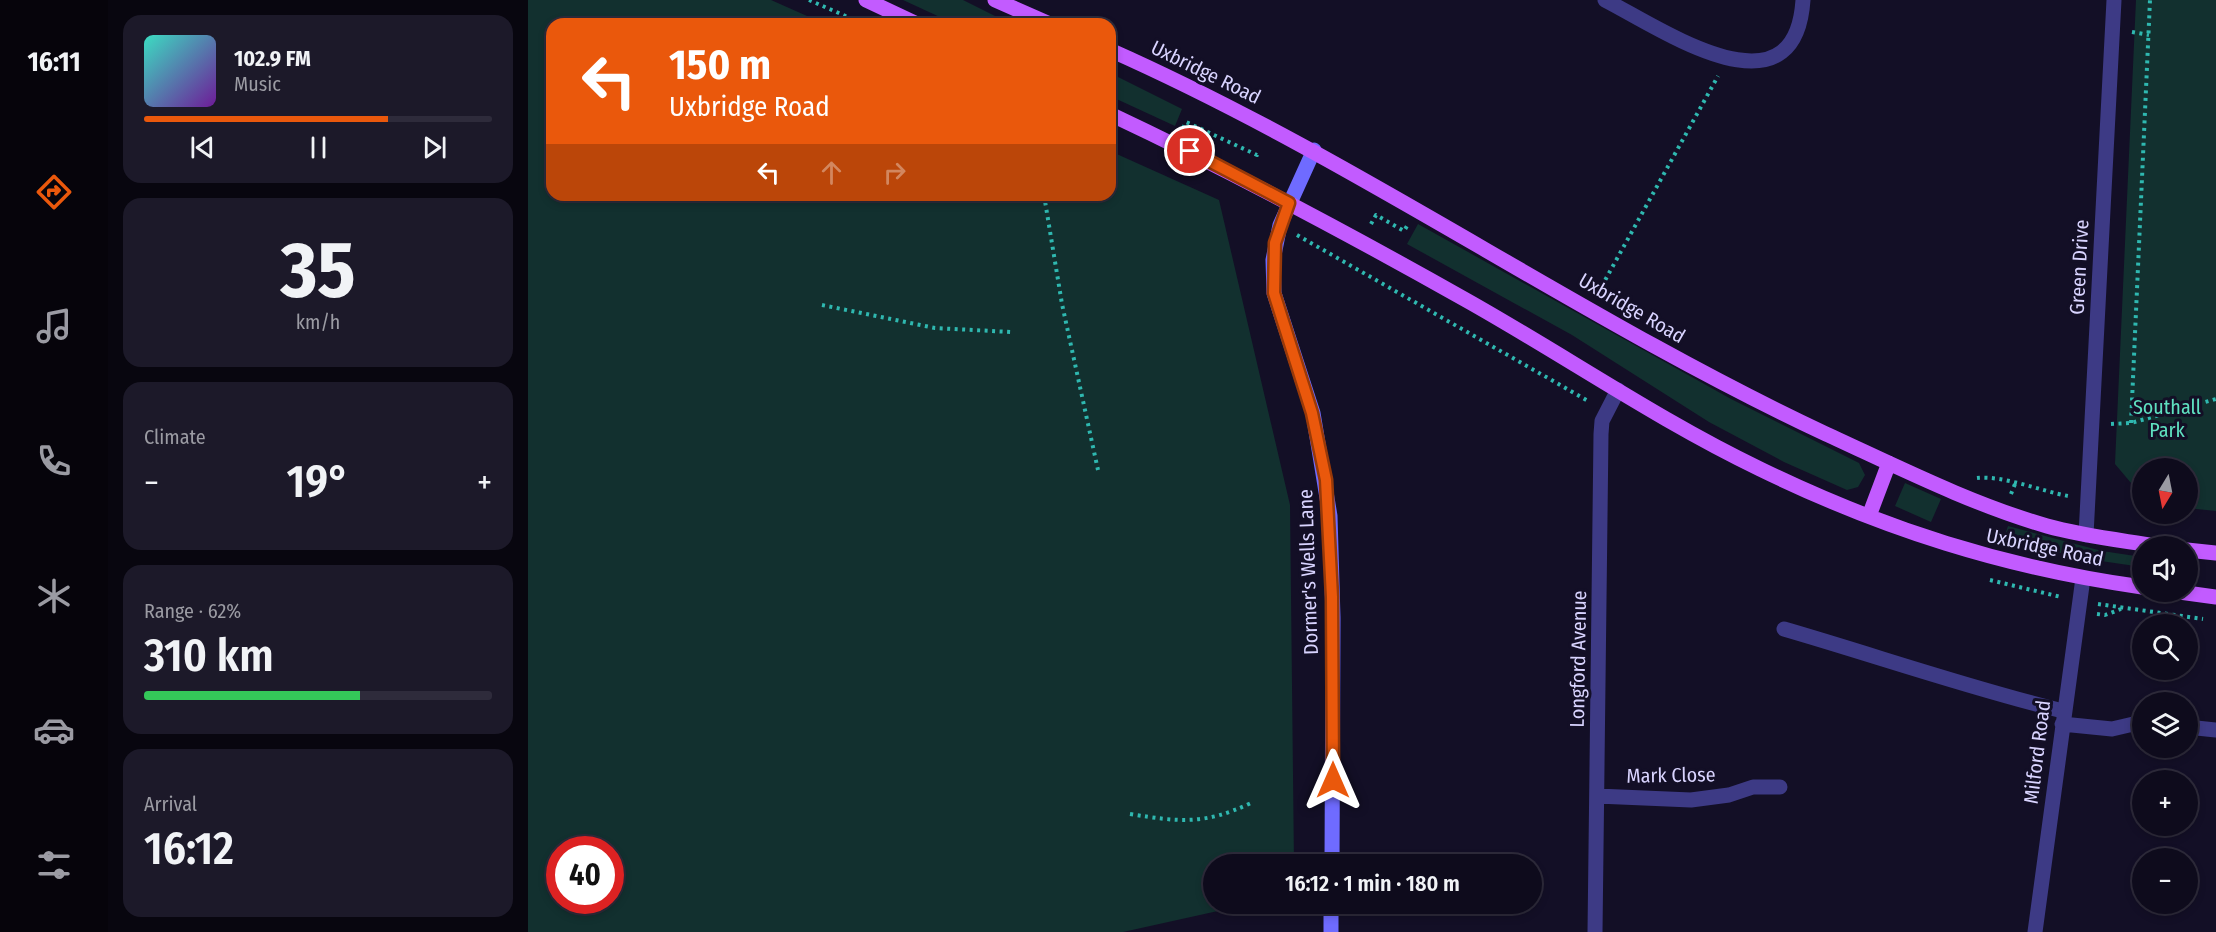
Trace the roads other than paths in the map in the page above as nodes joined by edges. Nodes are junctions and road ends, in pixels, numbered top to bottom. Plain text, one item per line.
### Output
1 (866, 0) edge
2 (995, 0) edge
3 (1605, 0) edge
4 (1803, 0) edge
5 (2114, 0) edge
6 (904, 18) edge
7 (1036, 18) edge
8 (1116, 53) edge
9 (1116, 117) edge
10 (1314, 150) junction
11 (1289, 203) junction
12 (1618, 390) junction
13 (1889, 463) junction
14 (1869, 516) junction
15 (2086, 535) junction
16 (2132, 542) edge
17 (2198, 551) edge
18 (2216, 553) edge
19 (2083, 578) junction
20 (2132, 585) edge
21 (2198, 595) edge
22 (2216, 597) edge
23 (1784, 629) dead end
24 (2062, 717) junction
25 (2132, 724) edge
26 (2198, 728) edge
27 (2216, 730) edge
28 (1780, 787) dead end
29 (1597, 796) junction
30 (1332, 854) edge
31 (1331, 914) edge
32 (1331, 932) edge
33 (1595, 932) edge
34 (2035, 932) edge

1 - 6 main road
2 - 7 main road
3 - 4 street
5 - 15 street, Green Drive
8 - 10 main road, Uxbridge Road
9 - 11 main road, Uxbridge Road
10 - 11 street, Dormer's Wells Lane
10 - 13 main road, Uxbridge Road
11 - 12 main road, Uxbridge Road
11 - 30 street, Dormer's Wells Lane
12 - 14 main road, Uxbridge Road
12 - 29 street, Longford Avenue
13 - 14 main road
13 - 15 main road, Uxbridge Road
14 - 19 main road, Uxbridge Road
15 - 16 main road, Uxbridge Road
17 - 18 main road
19 - 20 main road, Uxbridge Road
19 - 24 street, Milford Road
21 - 22 main road
23 - 24 street
24 - 25 street
24 - 34 street, Milford Road
26 - 27 street
28 - 29 street, Mark Close
29 - 33 street, Longford Avenue
31 - 32 street

